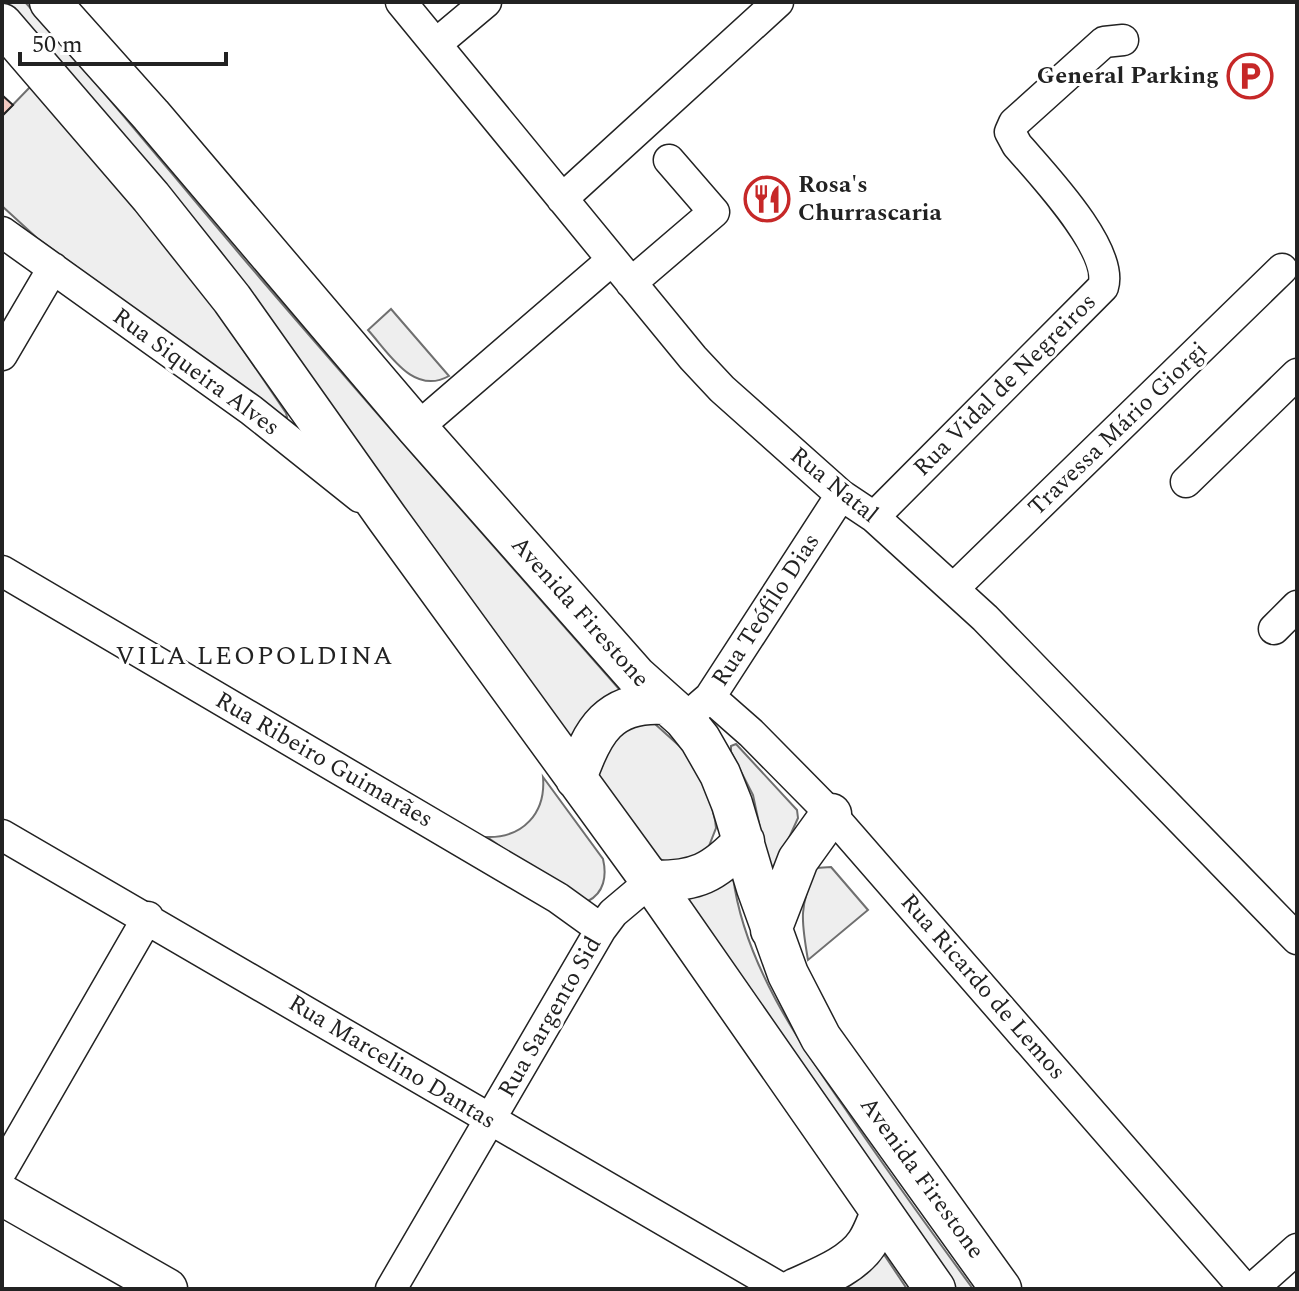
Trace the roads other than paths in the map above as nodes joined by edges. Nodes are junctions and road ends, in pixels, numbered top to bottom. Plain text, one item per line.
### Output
1 (50, 2) edge
2 (486, 2) edge
3 (778, 2) edge
4 (408, 4) edge
5 (2, 24) edge
6 (1123, 40) dead end
7 (436, 44) junction
8 (669, 160) dead end
9 (562, 199) junction
10 (2, 232) edge
11 (53, 268) junction
12 (1282, 269) dead end
13 (622, 272) junction
14 (2, 355) edge
15 (1297, 374) edge
16 (417, 428) junction
17 (1186, 482) dead end
18 (841, 495) junction
19 (874, 517) junction
20 (387, 518) junction
21 (2, 571) edge
22 (954, 588) junction
23 (1297, 606) edge
24 (1274, 629) dead end
25 (686, 707) junction
26 (576, 779) junction
27 (831, 814) junction
28 (2, 835) edge
29 (744, 841) junction
30 (651, 881) junction
31 (148, 917) junction
32 (601, 929) junction
33 (771, 930) junction
34 (1297, 939) edge
35 (490, 1120) junction
36 (2, 1170) edge
37 (2, 1195) edge
38 (881, 1213) junction
39 (1297, 1249) edge
40 (167, 1289) edge
41 (391, 1289) edge
42 (782, 1289) edge
43 (795, 1289) edge
44 (935, 1289) edge
45 (1001, 1289) edge
46 (1245, 1289) edge
47 (1252, 1289) edge

1 - 16 main road, Avenida Firestone
2 - 7 street
3 - 9 street
4 - 7 street, Rua Natal
5 - 20 main road
6 - 19 street, Rua Vidal de Negreiros
7 - 9 street, Rua Natal
8 - 13 street
9 - 13 street, Rua Natal
10 - 11 street, Rua Siqueira Alves
11 - 14 street
11 - 20 street, Rua Siqueira Alves
12 - 22 street, Travessa Mário Giorgi
13 - 16 street
13 - 18 street, Rua Natal
15 - 17 street
16 - 25 main road, Avenida Firestone
18 - 19 street, Rua Natal
18 - 25 street, Rua Teófilo Dias
19 - 22 street, Rua Natal
20 - 26 main road
21 - 32 street, Rua Ribeiro Guimarães
22 - 34 street, Rua Natal
23 - 24 street
25 - 26 main road
25 - 27 street, Rua Ricardo de Lemos
25 - 29 main road, Avenida Firestone
26 - 30 main road
27 - 33 main road
27 - 46 street, Rua Ricardo de Lemos
28 - 31 street, Rua Marcelino Dantas
29 - 30 main road
29 - 33 main road, Avenida Firestone
30 - 32 street, Rua Sargento Sid
30 - 38 main road
31 - 35 street, Rua Marcelino Dantas
31 - 36 street
32 - 35 street, Rua Sargento Sid
33 - 45 main road, Avenida Firestone
35 - 41 street, Rua Sargento Sid
35 - 42 street, Rua Marcelino Dantas
37 - 40 main road
38 - 43 main road
38 - 44 main road
39 - 47 street

